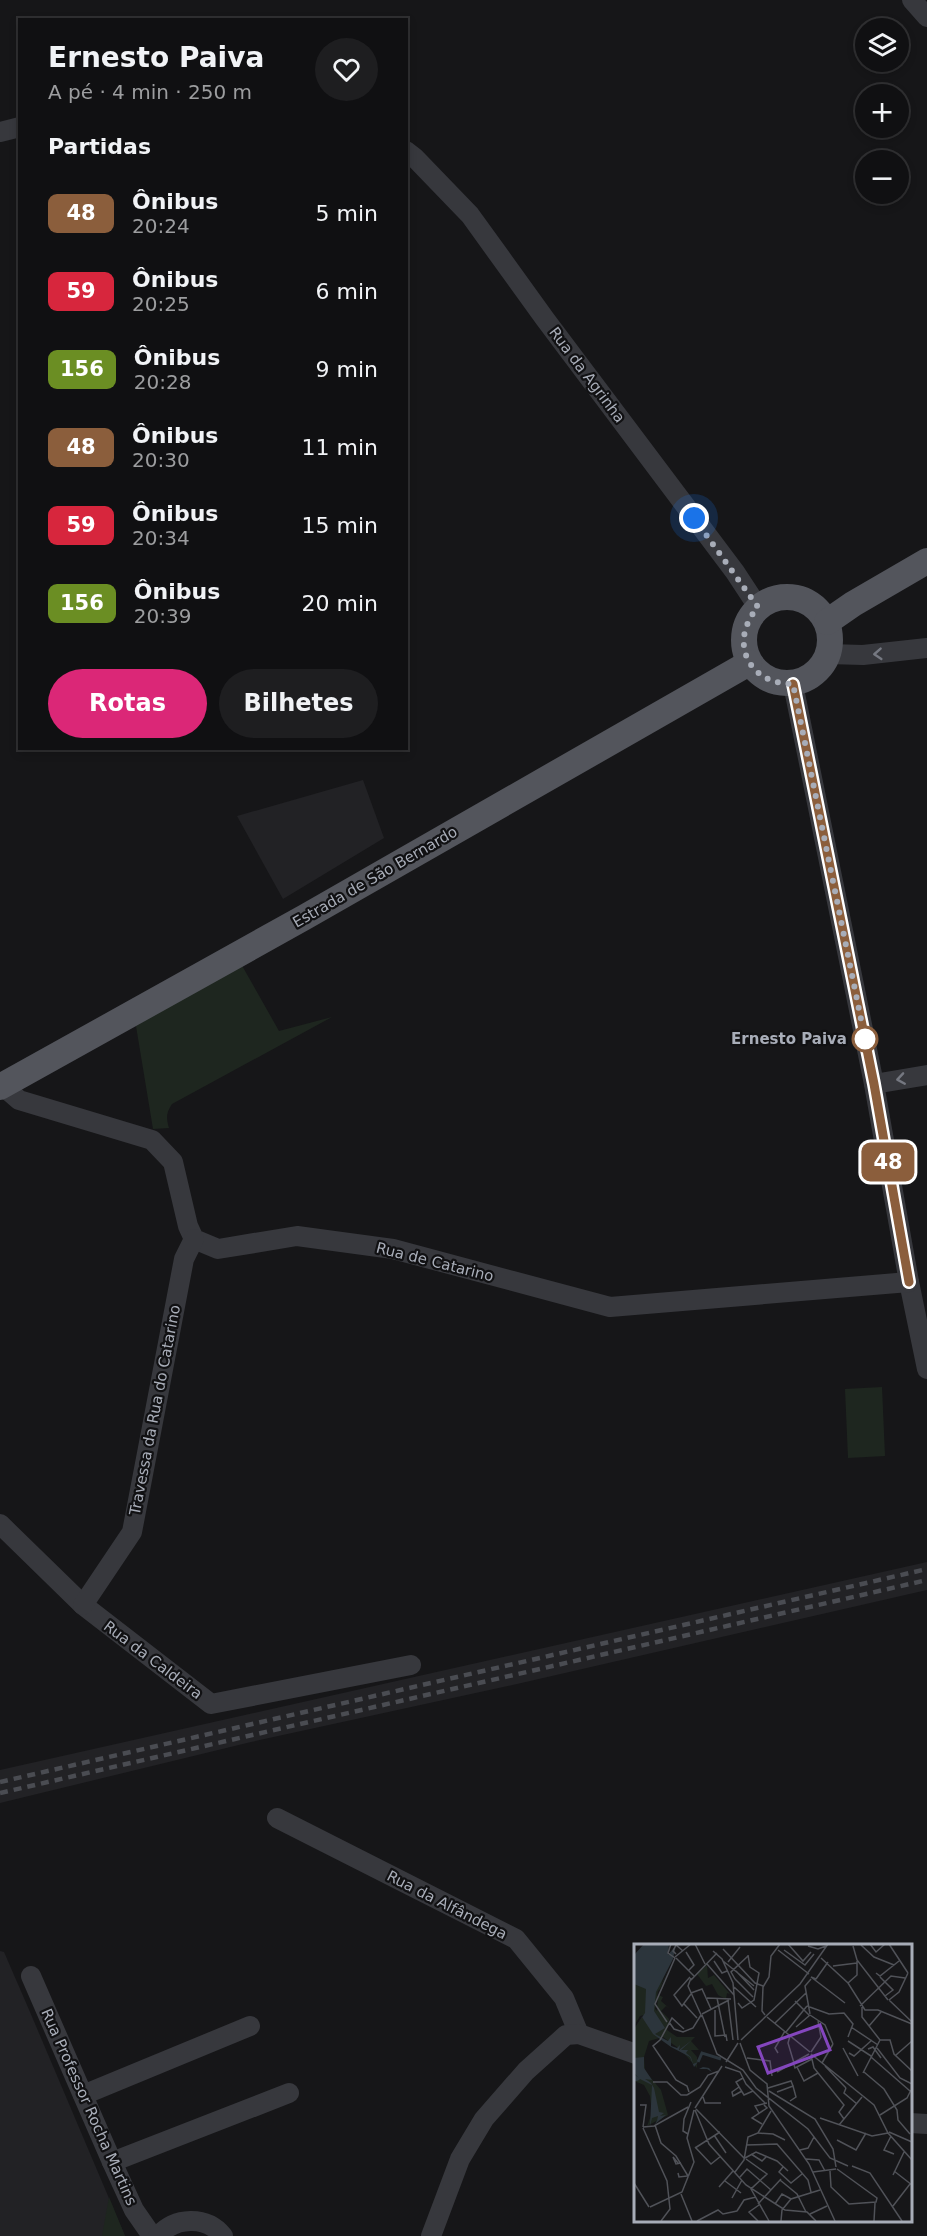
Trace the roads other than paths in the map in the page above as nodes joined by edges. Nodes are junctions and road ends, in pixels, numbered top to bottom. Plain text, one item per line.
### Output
1 (912, 0) edge
2 (927, 17) edge
3 (18, 128) edge
4 (0, 132) edge
5 (408, 153) edge
6 (927, 561) edge
7 (758, 607) junction
8 (826, 622) junction
9 (927, 648) edge
10 (828, 654) junction
11 (749, 663) junction
12 (793, 684) junction
13 (927, 1075) edge
14 (874, 1084) junction
15 (2, 1087) edge
16 (194, 1239) junction
17 (909, 1282) junction
18 (927, 1293) edge
19 (927, 1370) edge
20 (0, 1524) edge
21 (82, 1605) junction
22 (411, 1665) dead end
23 (277, 1818) dead end
24 (32, 1976) dead end
25 (250, 2026) dead end
26 (579, 2034) junction
27 (634, 2053) edge
28 (289, 2093) dead end
29 (83, 2095) junction
30 (912, 2123) edge
31 (927, 2124) edge
32 (112, 2162) junction
33 (152, 2236) edge
34 (158, 2236) edge
35 (223, 2236) edge
36 (431, 2236) edge

1 - 2 street
3 - 4 street
5 - 7 street, Rua da Agrinha
6 - 8 main road
7 - 8 main road
7 - 11 main road
8 - 10 main road
9 -> 10 street
10 - 12 main road
11 - 12 main road
11 - 15 main road, Estrada de São Bernardo
12 - 14 street
13 -> 14 street
14 - 17 street
15 - 16 street
16 - 17 street, Rua de Catarino
16 - 21 street, Travessa da Rua do Catarino
17 - 18 street
17 - 19 street
20 - 21 street, Rua da Caldeira
21 - 22 street, Rua da Caldeira
23 - 26 street, Rua da Alfândega
24 - 29 street, Rua Professor Rocha Martins
25 - 29 street
26 - 27 street
26 - 36 street
28 - 32 street
29 - 32 street, Rua Professor Rocha Martins
30 - 31 street
32 - 33 street, Rua Professor Rocha Martins
34 - 35 street

